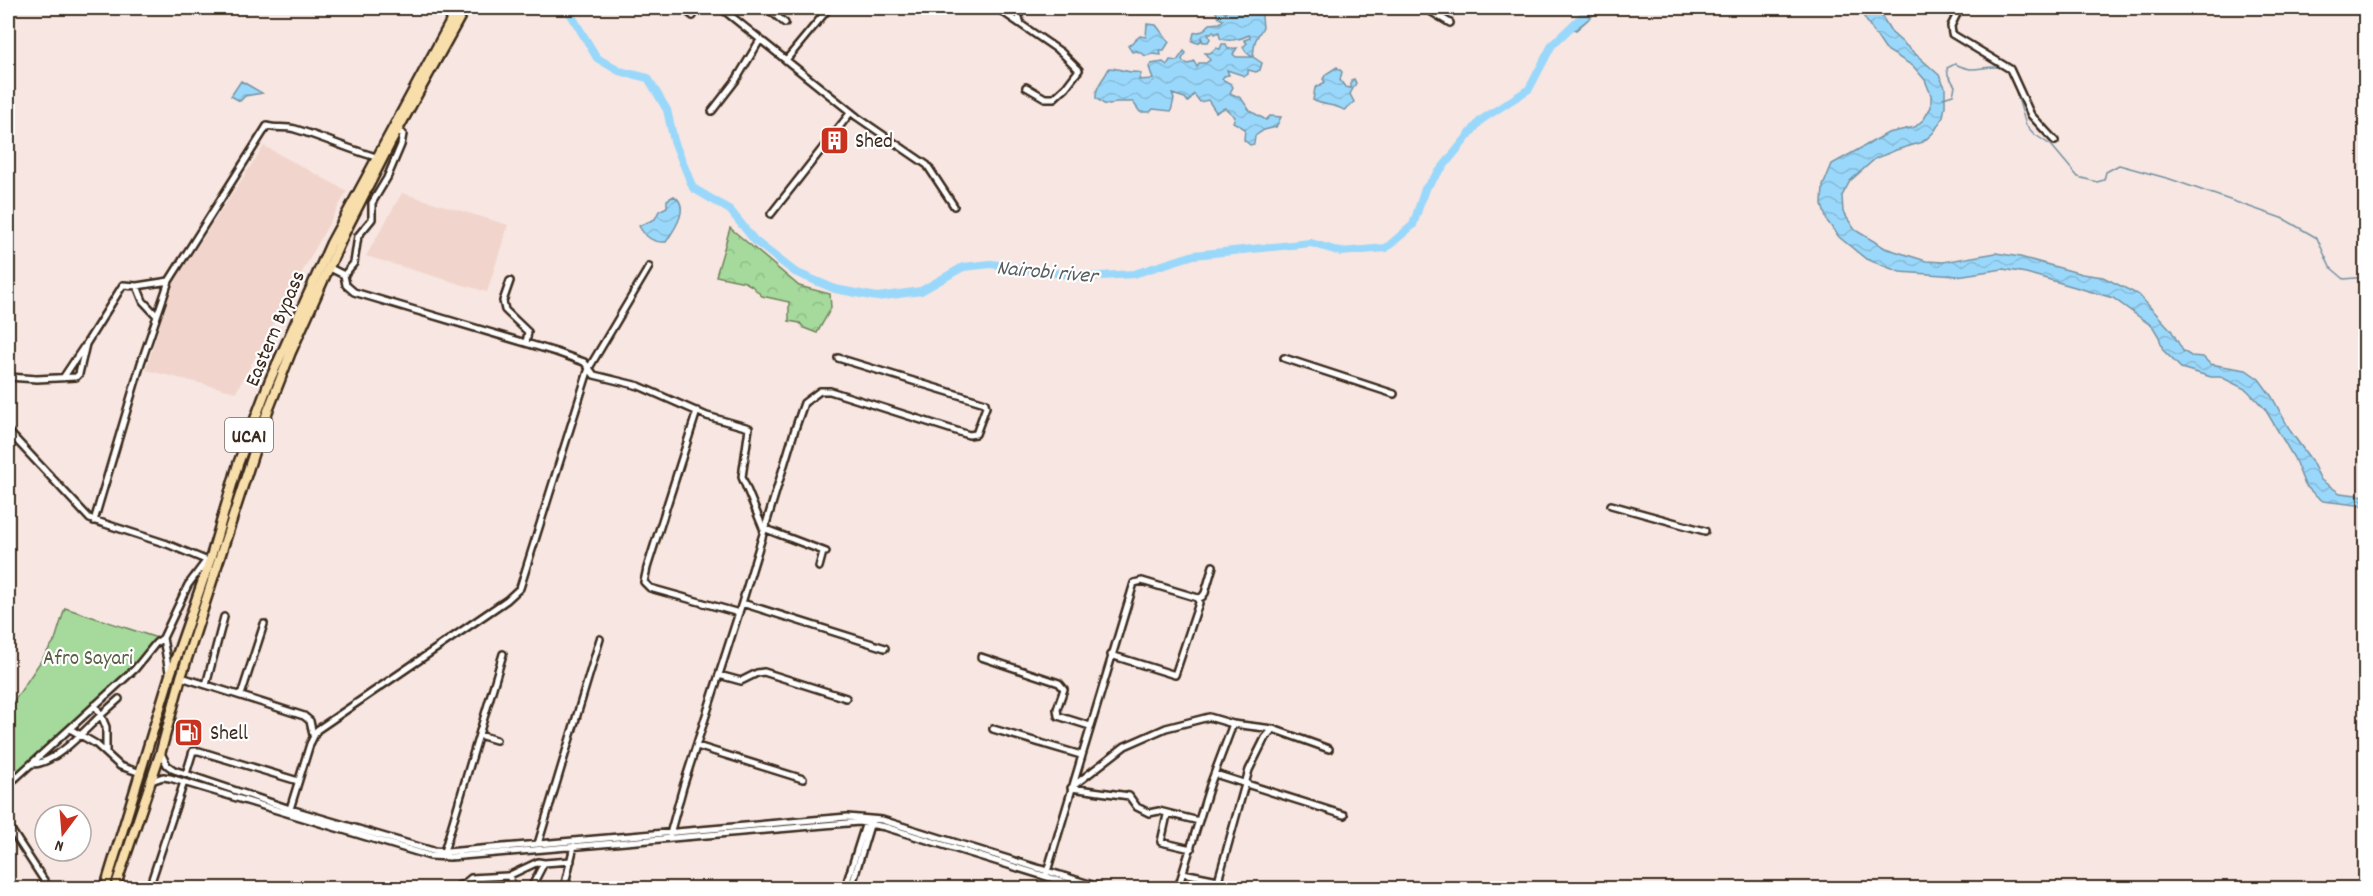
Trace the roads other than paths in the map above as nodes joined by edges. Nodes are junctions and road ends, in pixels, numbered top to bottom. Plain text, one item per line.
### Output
1 (459, 8) edge
2 (465, 8) edge
3 (683, 8) edge
4 (721, 8) edge
5 (767, 8) edge
6 (829, 8) edge
7 (997, 8) edge
8 (1016, 8) edge
9 (1425, 8) edge
10 (1960, 8) edge
11 (693, 16) dead end
12 (785, 23) dead end
13 (1450, 23) dead end
14 (1021, 24) junction
15 (760, 40) junction
16 (786, 60) junction
17 (1026, 87) dead end
18 (712, 111) dead end
19 (851, 112) junction
20 (397, 131) junction
21 (2055, 141) dead end
22 (376, 157) junction
23 (954, 206) dead end
24 (771, 214) dead end
25 (328, 267) junction
26 (649, 267) dead end
27 (344, 275) junction
28 (169, 281) junction
29 (510, 281) dead end
30 (137, 286) junction
31 (157, 316) junction
32 (526, 343) junction
33 (86, 344) junction
34 (838, 358) dead end
35 (1284, 358) dead end
36 (589, 368) junction
37 (8, 377) edge
38 (63, 378) junction
39 (1394, 394) dead end
40 (264, 408) junction
41 (697, 411) junction
42 (8, 431) edge
43 (1611, 504) dead end
44 (93, 521) junction
45 (764, 528) junction
46 (1706, 531) dead end
47 (208, 561) junction
48 (1213, 566) dead end
49 (819, 567) dead end
50 (1198, 598) junction
51 (742, 603) junction
52 (739, 613) junction
53 (224, 617) dead end
54 (264, 624) dead end
55 (163, 638) junction
56 (600, 639) dead end
57 (885, 648) dead end
58 (503, 654) dead end
59 (1111, 656) junction
60 (981, 657) dead end
61 (170, 675) junction
62 (719, 675) junction
63 (181, 677) junction
64 (206, 685) junction
65 (238, 695) junction
66 (846, 698) dead end
67 (119, 699) dead end
68 (95, 705) junction
69 (101, 715) junction
70 (1233, 724) junction
71 (1090, 726) junction
72 (70, 729) junction
73 (993, 729) dead end
74 (1273, 729) junction
75 (79, 735) junction
76 (313, 735) junction
77 (479, 735) junction
78 (496, 740) dead end
79 (697, 746) junction
80 (1329, 750) dead end
81 (161, 751) junction
82 (106, 752) junction
83 (1081, 754) junction
84 (32, 764) junction
85 (141, 773) junction
86 (186, 774) junction
87 (1215, 774) junction
88 (803, 779) dead end
89 (298, 781) junction
90 (184, 782) junction
91 (149, 783) junction
92 (1245, 783) junction
93 (8, 785) edge
94 (1071, 788) junction
95 (290, 811) junction
96 (1167, 815) junction
97 (1344, 815) dead end
98 (1199, 821) junction
99 (868, 822) junction
100 (8, 825) edge
101 (670, 831) junction
102 (671, 838) junction
103 (538, 844) junction
104 (573, 844) junction
105 (1191, 849) junction
106 (444, 852) junction
107 (571, 861) junction
108 (544, 863) junction
109 (1183, 873) junction
110 (1046, 874) junction
111 (508, 876) junction
112 (1218, 880) junction
113 (465, 883) junction
114 (49, 888) edge
115 (105, 888) edge
116 (115, 888) edge
117 (149, 888) edge
118 (457, 888) edge
119 (473, 888) edge
120 (512, 888) edge
121 (531, 888) edge
122 (564, 888) edge
123 (845, 888) edge
124 (851, 888) edge
125 (1083, 888) edge
126 (1102, 888) edge
127 (1178, 888) edge
128 (1216, 888) edge

1 - 22 main road, Eastern Bypass / UCA1
2 - 20 main road, Eastern Bypass / UCA1
3 - 11 street
4 - 15 street
5 - 12 street
6 - 16 street
7 - 14 street
8 - 14 street
9 - 13 street
10 - 21 street
14 - 17 street
15 - 16 street
15 - 18 street
16 - 19 street
19 - 23 street
19 - 24 street
20 - 25 main road, Eastern Bypass / UCA1
20 - 27 street
22 - 28 street
22 - 40 main road, Eastern Bypass / UCA1
25 - 27 street
25 - 40 main road, Eastern Bypass / UCA1
26 - 36 street
27 - 32 street
28 - 30 street
28 - 31 street
29 - 32 street
30 - 31 street
30 - 33 street
31 - 44 street
32 - 36 street
33 - 38 street
33 - 38 street
34 - 45 street
35 - 39 street
36 - 41 street
36 - 76 street
37 - 38 street
40 - 47 main road, Eastern Bypass / UCA1
40 - 63 main road, Eastern Bypass / UCA1
41 - 45 street
41 - 52 street
42 - 44 street
43 - 46 street
44 - 47 street
45 - 49 street
45 - 51 street
47 - 55 street
47 - 61 main road, Eastern Bypass / UCA1
48 - 50 street
50 - 59 street
50 - 59 street
51 - 52 street
51 - 57 street
52 - 62 street
53 - 64 street
54 - 65 street
55 - 61 street
55 - 68 street
56 - 103 street
58 - 77 street
59 - 71 street
60 - 71 street
61 - 85 main road, Eastern Bypass / UCA1
62 - 66 street
62 - 79 street
63 - 64 street
63 - 81 main road, Eastern Bypass / UCA1
64 - 65 street
65 - 76 street
67 - 69 street
68 - 69 street
68 - 72 street
69 - 75 street
69 - 82 street
70 - 74 street
70 - 87 street
70 - 94 street
71 - 83 street
72 - 75 street
72 - 84 street
73 - 83 street
74 - 80 street
74 - 92 street
75 - 82 street
75 - 84 street
76 - 89 street
77 - 78 street
77 - 106 street
79 - 88 street
79 - 101 street
81 - 86 street
81 - 91 main road, Eastern Bypass / UCA1
82 - 85 street
83 - 94 street
84 - 93 street
85 - 115 main road, Eastern Bypass / UCA1
86 - 89 street
86 - 95 street
87 - 92 street
87 - 98 street
89 - 95 street
90 - 91 street
90 - 95 street
90 - 117 street
91 - 116 main road, Eastern Bypass / UCA1
92 - 97 street
92 - 112 street
94 - 96 street
94 - 110 street
95 - 104 street
95 - 106 street
96 - 98 street
96 - 105 street
98 - 105 street
99 - 101 street
99 - 102 street
99 - 110 street
99 - 123 street
99 - 124 street
100 - 114 street
101 - 102 street
101 - 104 street
102 - 104 street
103 - 104 street
103 - 106 street
104 - 107 street
105 - 109 street
107 - 108 street
107 - 122 street
108 - 111 street
108 - 121 street
109 - 112 street
109 - 127 street
110 - 125 street
110 - 126 street
111 - 113 street
111 - 120 street
112 - 128 street
113 - 118 street
113 - 119 street

